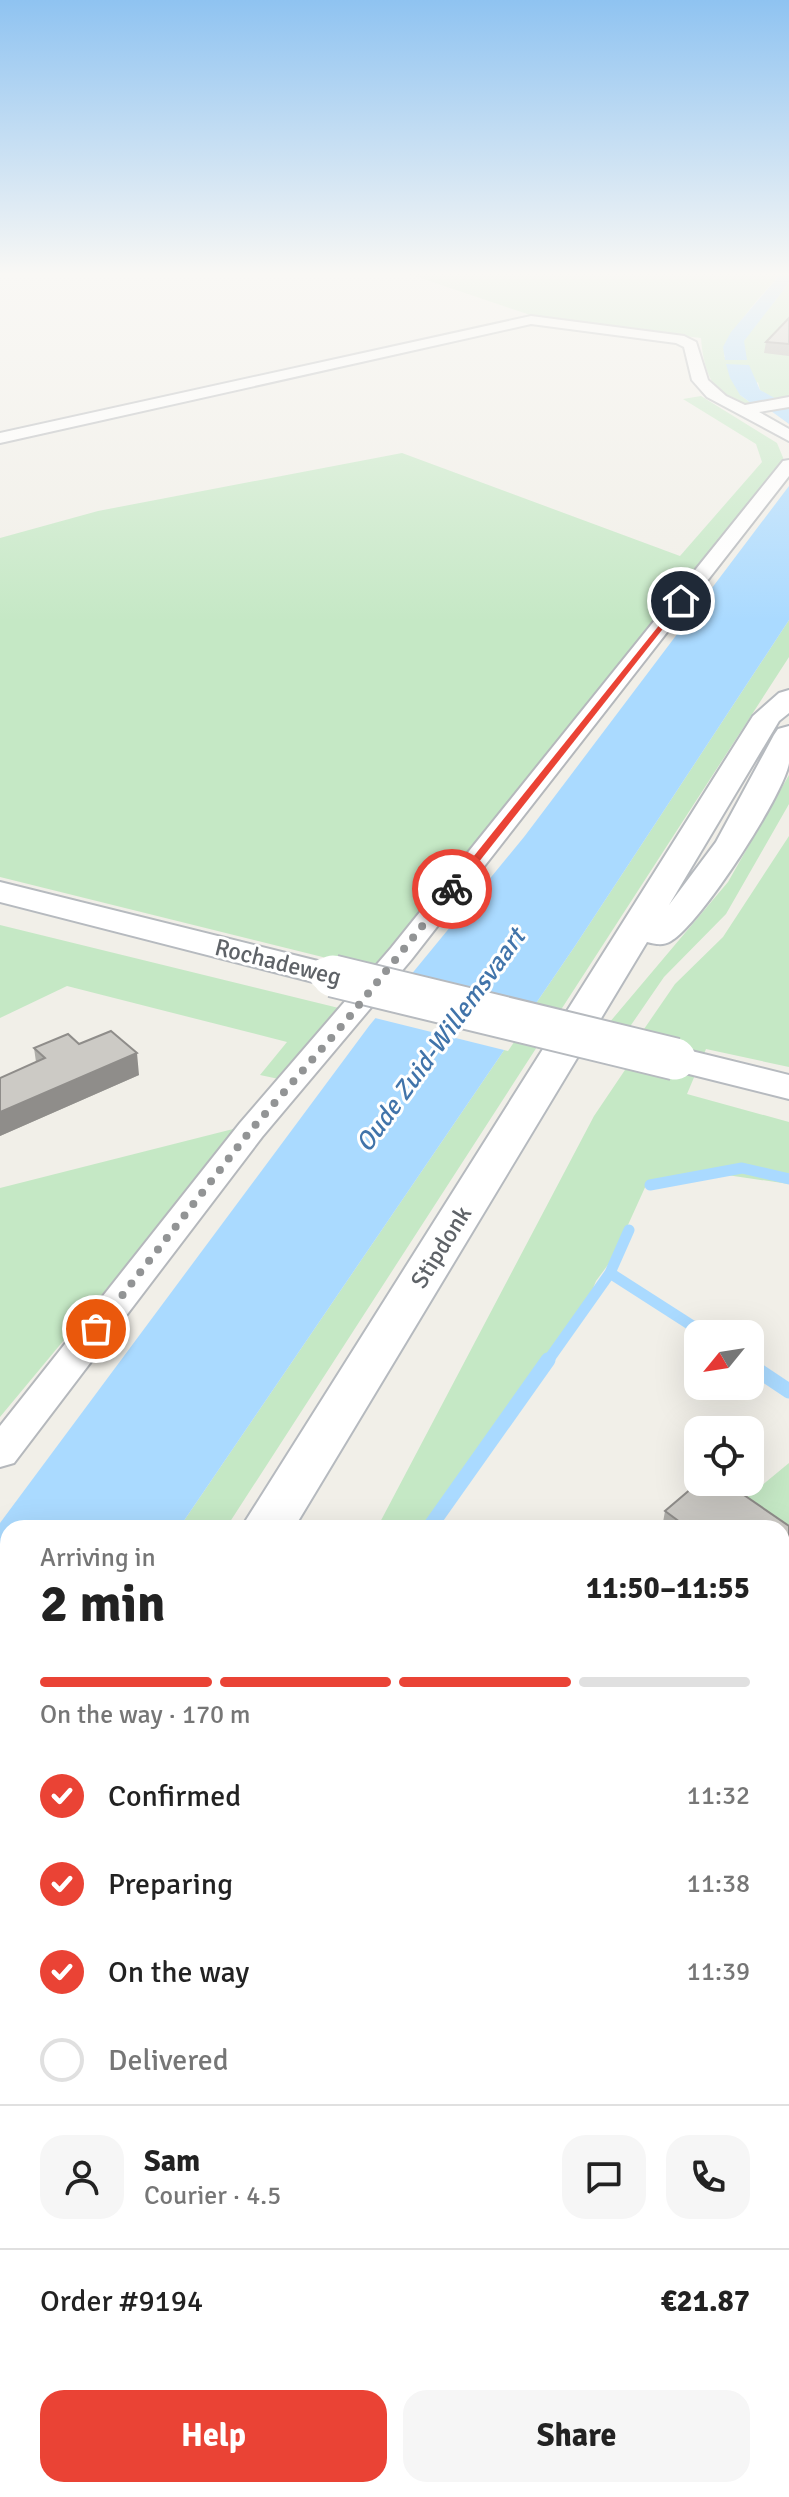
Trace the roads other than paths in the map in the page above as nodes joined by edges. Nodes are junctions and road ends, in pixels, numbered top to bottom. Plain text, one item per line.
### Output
1 (223, 389) edge
2 (705, 389) edge
3 (779, 404) edge
4 (743, 410) junction
5 (789, 436) edge
6 (0, 438) edge
7 (789, 465) edge
8 (784, 718) edge
9 (0, 892) edge
10 (789, 1087) edge
11 (0, 1453) edge
12 (272, 1520) edge

1 - 6 street
2 - 4 street
3 - 4 street
4 - 5 street
7 - 11 street
8 - 12 main road, Stipdonk
9 - 10 main road, Rochadeweg, bridge

